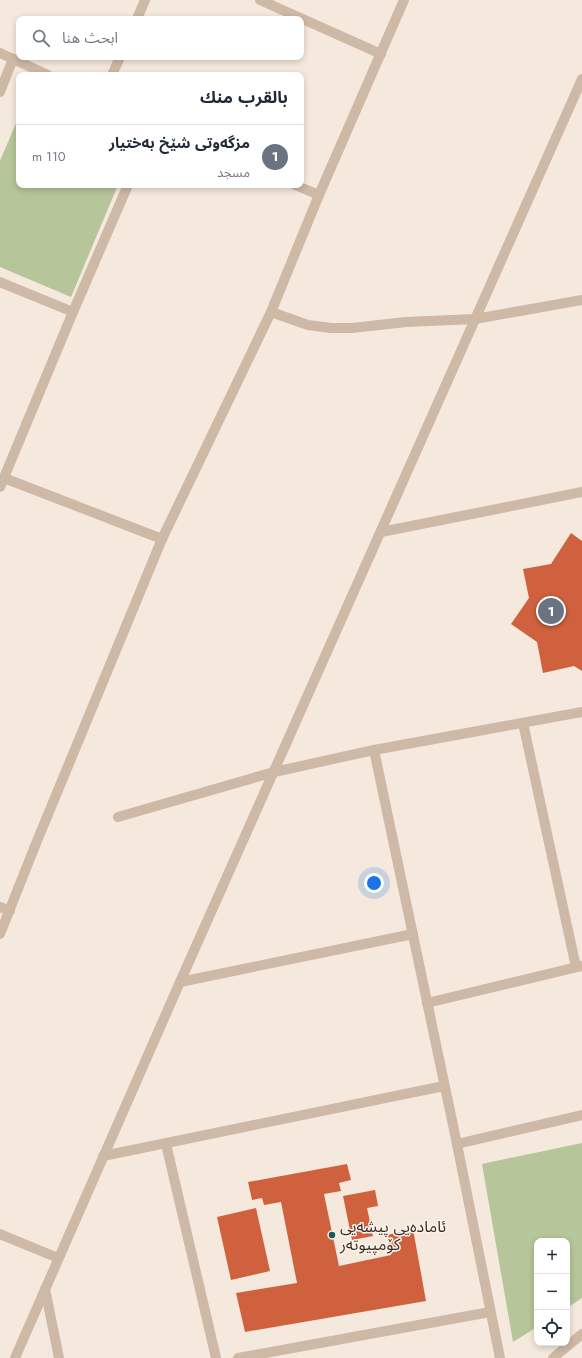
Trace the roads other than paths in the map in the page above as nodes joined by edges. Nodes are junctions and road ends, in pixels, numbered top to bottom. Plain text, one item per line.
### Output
1 (145, 0) edge
2 (260, 0) edge
3 (404, 0) edge
4 (138, 16) edge
5 (296, 16) edge
6 (304, 20) edge
7 (0, 53) edge
8 (381, 54) junction
9 (13, 59) junction
10 (119, 60) edge
11 (41, 72) edge
12 (113, 72) edge
13 (582, 79) edge
14 (0, 92) edge
15 (127, 188) edge
16 (302, 188) edge
17 (319, 196) junction
18 (0, 282) edge
19 (582, 300) edge
20 (73, 312) junction
21 (271, 312) junction
22 (475, 319) junction
23 (2, 482) edge
24 (582, 492) edge
25 (381, 532) junction
26 (162, 539) junction
27 (582, 712) edge
28 (523, 723) junction
29 (374, 750) junction
30 (274, 772) junction
31 (118, 817) dead end
32 (0, 907) edge
33 (10, 911) junction
34 (0, 934) edge
35 (413, 934) junction
36 (579, 967) edge
37 (180, 982) junction
38 (427, 1003) junction
39 (444, 1086) junction
40 (582, 1115) edge
41 (166, 1144) junction
42 (457, 1144) junction
43 (103, 1156) junction
44 (0, 1234) edge
45 (58, 1258) junction
46 (45, 1290) junction
47 (490, 1312) junction
48 (582, 1334) edge
49 (15, 1358) edge
50 (59, 1358) edge
51 (216, 1358) edge
52 (238, 1358) edge
53 (500, 1358) edge
54 (553, 1358) edge

1 - 4 street
2 - 5 street
3 - 8 street
6 - 8 street
7 - 9 street
8 - 17 street
9 - 11 street
9 - 14 street
10 - 12 street
13 - 22 street
15 - 20 street
16 - 17 street
17 - 21 street
18 - 20 street
19 - 22 street
20 - 23 street
21 - 22 street
21 - 26 street
22 - 25 street
23 - 26 street
24 - 25 street
25 - 30 street
26 - 33 street
27 - 28 street
28 - 29 street
28 - 36 street
29 - 30 street
29 - 35 street
30 - 31 street
30 - 37 street
32 - 33 street
33 - 34 street
35 - 37 street
35 - 38 street
36 - 38 street
37 - 43 street
38 - 39 street
39 - 41 street
39 - 42 street
40 - 42 street
41 - 43 street
41 - 51 street
42 - 47 street
43 - 45 street
44 - 45 street
45 - 46 street
46 - 49 street
46 - 50 street
47 - 52 street
47 - 53 street
48 - 54 street

